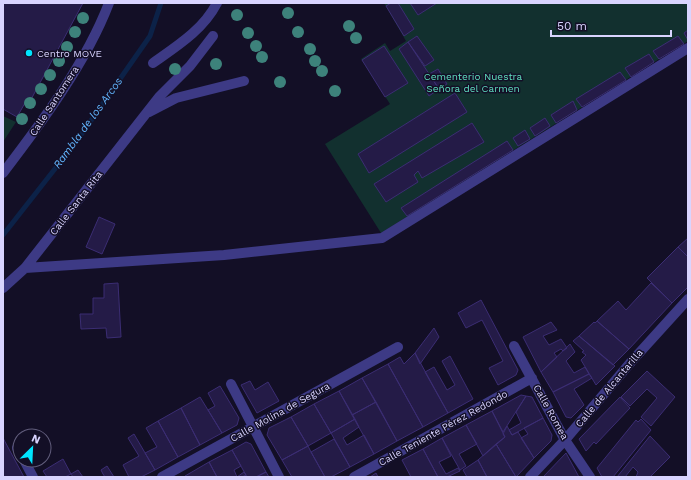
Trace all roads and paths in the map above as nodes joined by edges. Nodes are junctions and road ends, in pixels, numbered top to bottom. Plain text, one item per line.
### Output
1 (109, 3) edge
2 (217, 3) edge
3 (214, 36) dead end
4 (688, 48) edge
5 (153, 63) dead end
6 (244, 81) dead end
7 (146, 114) junction
8 (3, 173) edge
9 (25, 268) junction
10 (3, 288) edge
11 (688, 299) edge
12 (514, 346) dead end
13 (398, 347) dead end
14 (532, 378) junction
15 (231, 384) dead end
16 (253, 428) junction
17 (565, 440) junction
18 (28, 468) edge
19 (33, 477) edge
20 (162, 477) edge
21 (279, 477) edge
22 (354, 477) edge
23 (530, 477) edge
24 (590, 477) edge

1 - 8 street, Calle Santomera
2 - 5 street
3 - 7 street, Calle Santa Rita
4 - 9 street
6 - 7 street
7 - 9 street, Calle Santa Rita
9 - 10 street, Calle Santa Rita
11 - 17 street, Calle de Alcantarilla
12 - 14 street, Calle Romea
13 - 16 street, Calle Molina de Segura
14 - 17 street, Calle Romea
14 - 22 street, Calle Teniente Pérez Redondo
15 - 16 street
16 - 20 street, Calle Molina de Segura
16 - 21 street
17 - 23 street, Calle de Alcantarilla
17 - 24 street, Calle Romea
18 - 19 street

